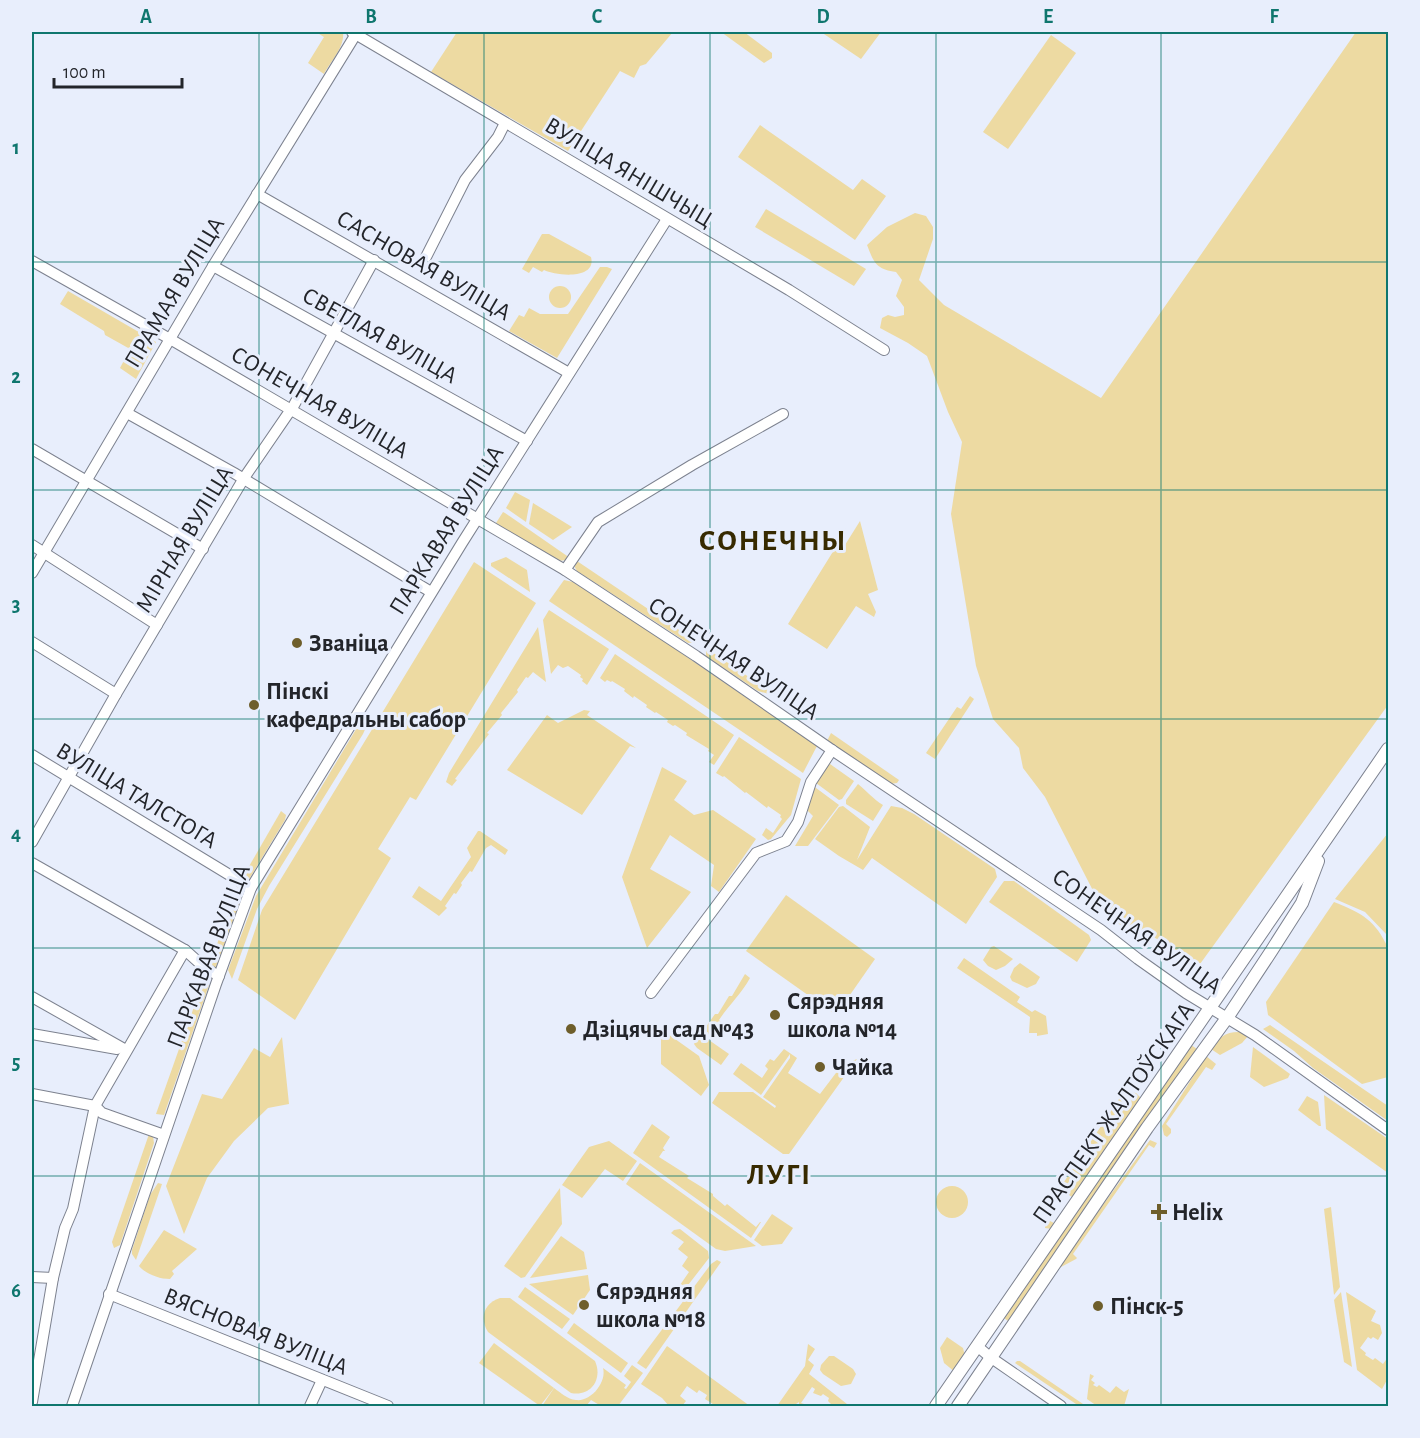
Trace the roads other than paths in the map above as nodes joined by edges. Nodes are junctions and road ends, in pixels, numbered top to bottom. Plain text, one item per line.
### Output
1 (354, 33) edge
2 (505, 123) junction
3 (257, 194) junction
4 (667, 219) junction
5 (426, 256) dead end
6 (374, 260) junction
7 (32, 261) edge
8 (213, 266) junction
9 (334, 333) junction
10 (170, 339) junction
11 (884, 350) dead end
12 (569, 373) junction
13 (290, 409) junction
14 (127, 413) junction
15 (783, 414) dead end
16 (526, 441) junction
17 (32, 449) edge
18 (244, 478) junction
19 (86, 482) junction
20 (476, 520) junction
21 (32, 545) edge
22 (203, 549) junction
23 (44, 553) junction
24 (565, 570) junction
25 (32, 573) edge
26 (431, 592) junction
27 (157, 625) junction
28 (32, 642) edge
29 (116, 694) junction
30 (1389, 749) edge
31 (831, 750) junction
32 (32, 756) edge
33 (69, 777) junction
34 (32, 842) edge
35 (1324, 843) junction
36 (32, 863) edge
37 (251, 888) junction
38 (184, 950) junction
39 (219, 975) junction
40 (651, 993) dead end
41 (32, 997) edge
42 (1211, 1008) junction
43 (1227, 1018) junction
44 (32, 1034) edge
45 (126, 1050) junction
46 (32, 1094) edge
47 (95, 1106) junction
48 (1389, 1130) edge
49 (164, 1135) junction
50 (32, 1277) edge
51 (54, 1278) junction
52 (109, 1294) junction
53 (977, 1346) junction
54 (990, 1357) junction
55 (322, 1380) junction
56 (32, 1402) edge
57 (72, 1407) edge
58 (310, 1407) edge
59 (387, 1407) edge
60 (936, 1407) edge
61 (958, 1407) edge
62 (1061, 1407) edge

1 - 2 street, ВУЛІЦА ЯНІШЧЫЦ
1 - 3 street, ПРАМАЯ ВУЛІЦА
2 - 4 street, ВУЛІЦА ЯНІШЧЫЦ
2 - 5 street
3 - 6 street, САСНОВАЯ ВУЛІЦА
3 - 8 street, ПРАМАЯ ВУЛІЦА
4 - 11 street, ВУЛІЦА ЯНІШЧЫЦ
4 - 12 street, ПАРКАВАЯ ВУЛІЦА
6 - 9 street, МІРНАЯ ВУЛІЦА
6 - 12 street, САСНОВАЯ ВУЛІЦА
7 - 10 street, СОНЕЧНАЯ ВУЛІЦА
8 - 9 street, СВЕТЛАЯ ВУЛІЦА
8 - 10 street, ПРАМАЯ ВУЛІЦА
9 - 13 street, МІРНАЯ ВУЛІЦА
9 - 16 street, СВЕТЛАЯ ВУЛІЦА
10 - 13 street, СОНЕЧНАЯ ВУЛІЦА
10 - 14 street, ПРАМАЯ ВУЛІЦА
12 - 16 street, ПАРКАВАЯ ВУЛІЦА
13 - 18 street, МІРНАЯ ВУЛІЦА
13 - 20 street, СОНЕЧНАЯ ВУЛІЦА
14 - 18 street
14 - 19 street, ПРАМАЯ ВУЛІЦА
15 - 24 street
16 - 20 street, ПАРКАВАЯ ВУЛІЦА
17 - 19 street
18 - 22 street, МІРНАЯ ВУЛІЦА
18 - 26 street
19 - 22 street
19 - 23 street, ПРАМАЯ ВУЛІЦА
20 - 24 street, СОНЕЧНАЯ ВУЛІЦА
20 - 26 street, ПАРКАВАЯ ВУЛІЦА
21 - 23 street
22 - 27 street, МІРНАЯ ВУЛІЦА
23 - 25 street, ПРАМАЯ ВУЛІЦА
23 - 27 street
24 - 31 street, СОНЕЧНАЯ ВУЛІЦА
26 - 37 street, ПАРКАВАЯ ВУЛІЦА
27 - 29 street, МІРНАЯ ВУЛІЦА
28 - 29 street
29 - 33 street, МІРНАЯ ВУЛІЦА
30 - 35 main road, ПРАСПЕКТ ЖАЛТОЎСКАГА
31 - 40 street
31 - 42 street, СОНЕЧНАЯ ВУЛІЦА
32 - 33 street, ВУЛІЦА ТАЛСТОГА
33 - 34 street, МІРНАЯ ВУЛІЦА
33 - 37 street, ВУЛІЦА ТАЛСТОГА
35 - 42 main road, ПРАСПЕКТ ЖАЛТОЎСКАГА
35 - 43 main road, ПРАСПЕКТ ЖАЛТОЎСКАГА
36 - 38 street
37 - 39 street, ПАРКАВАЯ ВУЛІЦА
38 - 39 street
38 - 45 street
39 - 49 street, ПАРКАВАЯ ВУЛІЦА
41 - 45 street
42 - 43 street, СОНЕЧНАЯ ВУЛІЦА
42 - 53 main road, ПРАСПЕКТ ЖАЛТОЎСКАГА
43 - 48 street, СОНЕЧНАЯ ВУЛІЦА
43 - 54 main road, ПРАСПЕКТ ЖАЛТОЎСКАГА
44 - 45 street
45 - 47 street
46 - 47 street
47 - 49 street
47 - 51 street
49 - 52 street, ПАРКАВАЯ ВУЛІЦА
50 - 51 street
51 - 56 street
52 - 55 street, ВЯСНОВАЯ ВУЛІЦА
52 - 57 street, ПАРКАВАЯ ВУЛІЦА
53 - 54 street
53 - 60 main road, ПРАСПЕКТ ЖАЛТОЎСКАГА
54 - 61 main road, ПРАСПЕКТ ЖАЛТОЎСКАГА
54 - 62 street
55 - 58 street
55 - 59 street, ВЯСНОВАЯ ВУЛІЦА

